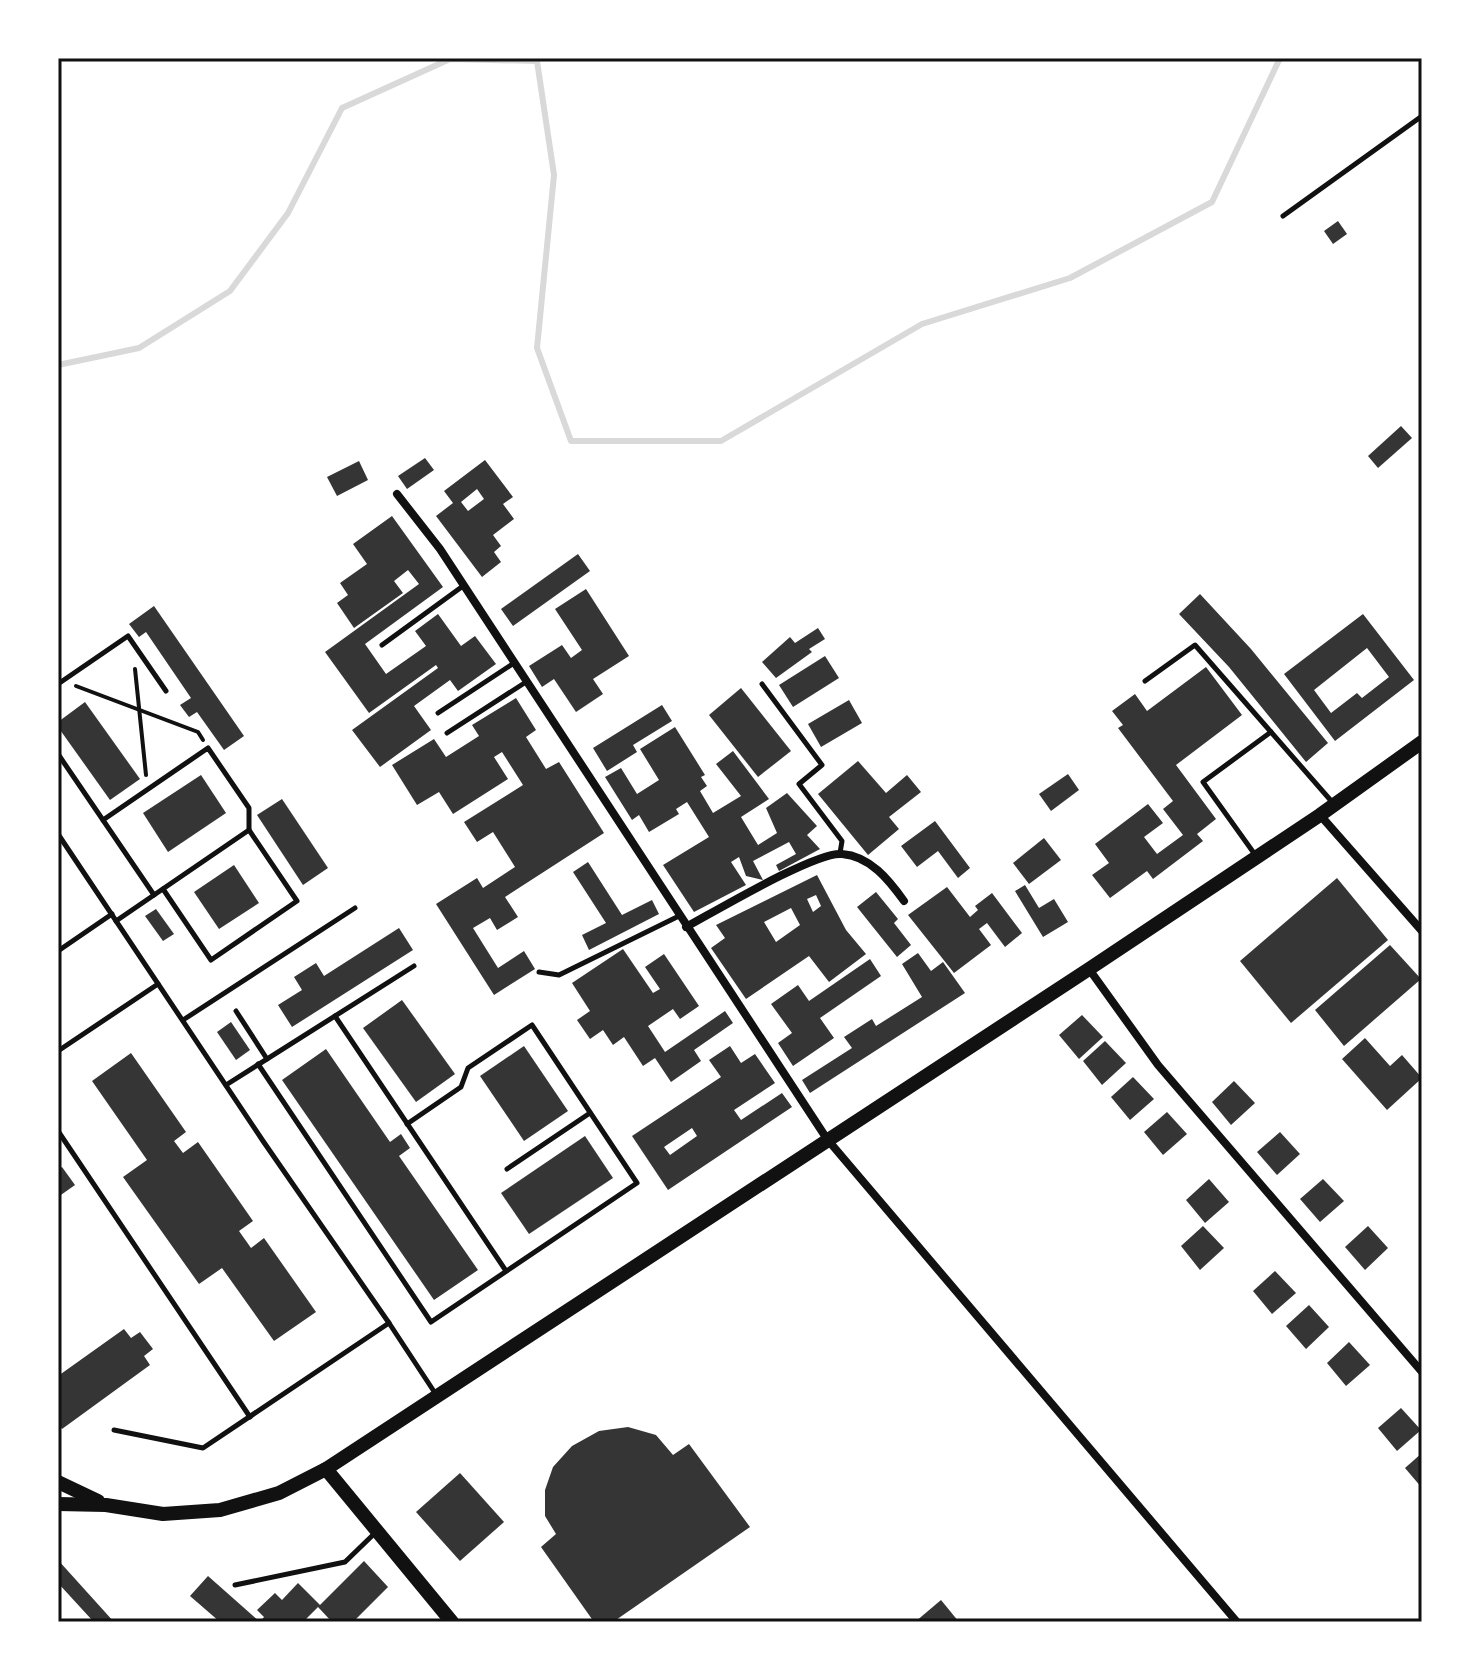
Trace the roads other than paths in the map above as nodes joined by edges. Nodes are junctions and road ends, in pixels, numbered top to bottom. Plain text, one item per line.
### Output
1 (1422, 116) edge
2 (1283, 216) dead end
3 (397, 494) dead end
4 (463, 586) junction
5 (382, 645) dead end
6 (514, 663) junction
7 (1145, 681) dead end
8 (60, 682) edge
9 (526, 682) junction
10 (762, 684) dead end
11 (166, 691) dead end
12 (438, 713) dead end
13 (1271, 732) junction
14 (447, 733) dead end
15 (1422, 742) edge
16 (58, 754) edge
17 (1334, 805) junction
18 (1320, 815) junction
19 (103, 820) junction
20 (249, 830) junction
21 (58, 834) edge
22 (840, 853) junction
23 (1257, 857) junction
24 (163, 889) junction
25 (154, 895) junction
26 (904, 901) dead end
27 (355, 908) dead end
28 (112, 914) junction
29 (679, 916) junction
30 (116, 921) junction
31 (686, 927) junction
32 (1422, 931) edge
33 (58, 951) edge
34 (414, 966) dead end
35 (1089, 969) junction
36 (539, 972) dead end
37 (158, 984) junction
38 (236, 1011) dead end
39 (335, 1016) junction
40 (183, 1020) junction
41 (58, 1051) edge
42 (267, 1059) junction
43 (258, 1064) junction
44 (226, 1085) junction
45 (590, 1113) junction
46 (407, 1124) junction
47 (58, 1131) edge
48 (827, 1139) junction
49 (507, 1169) dead end
50 (506, 1271) junction
51 (389, 1323) junction
52 (1422, 1372) edge
53 (437, 1396) junction
54 (250, 1417) junction
55 (114, 1430) dead end
56 (326, 1469) junction
57 (58, 1482) edge
58 (58, 1504) edge
59 (106, 1505) junction
60 (378, 1531) junction
61 (235, 1585) dead end
62 (452, 1622) edge
63 (1237, 1622) edge

1 - 2 lane
3 - 4 street
4 - 5 lane
4 - 6 street
6 - 9 street
6 - 12 lane
7 - 13 lane
8 - 11 lane
9 - 14 lane
9 - 29 street
10 - 22 lane
13 - 17 lane
13 - 23 lane
15 - 17 main road
16 - 19 lane
17 - 18 main road
18 - 23 main road
18 - 32 street
19 - 20 lane
19 - 25 lane
20 - 24 lane
20 - 24 lane
21 - 28 lane
22 - 26 street
22 - 31 street
23 - 35 main road
24 - 25 lane
25 - 30 lane
27 - 40 lane
28 - 30 lane
28 - 33 lane
29 - 31 street
29 - 36 lane
30 - 37 lane
31 - 48 street
34 - 39 lane
35 - 48 main road
35 - 52 street
37 - 40 lane
37 - 41 lane
38 - 42 lane
39 - 42 lane
39 - 46 lane
40 - 44 lane
42 - 43 lane
43 - 44 lane
43 - 50 lane
44 - 51 lane
45 - 46 lane
45 - 49 lane
45 - 50 lane
46 - 50 lane
47 - 54 lane
48 - 53 main road
48 - 63 street
51 - 53 lane
51 - 54 lane
53 - 56 main road
54 - 55 lane
56 - 59 main road
56 - 60 main road
57 - 59 main road
58 - 59 main road
60 - 61 lane
60 - 62 main road

